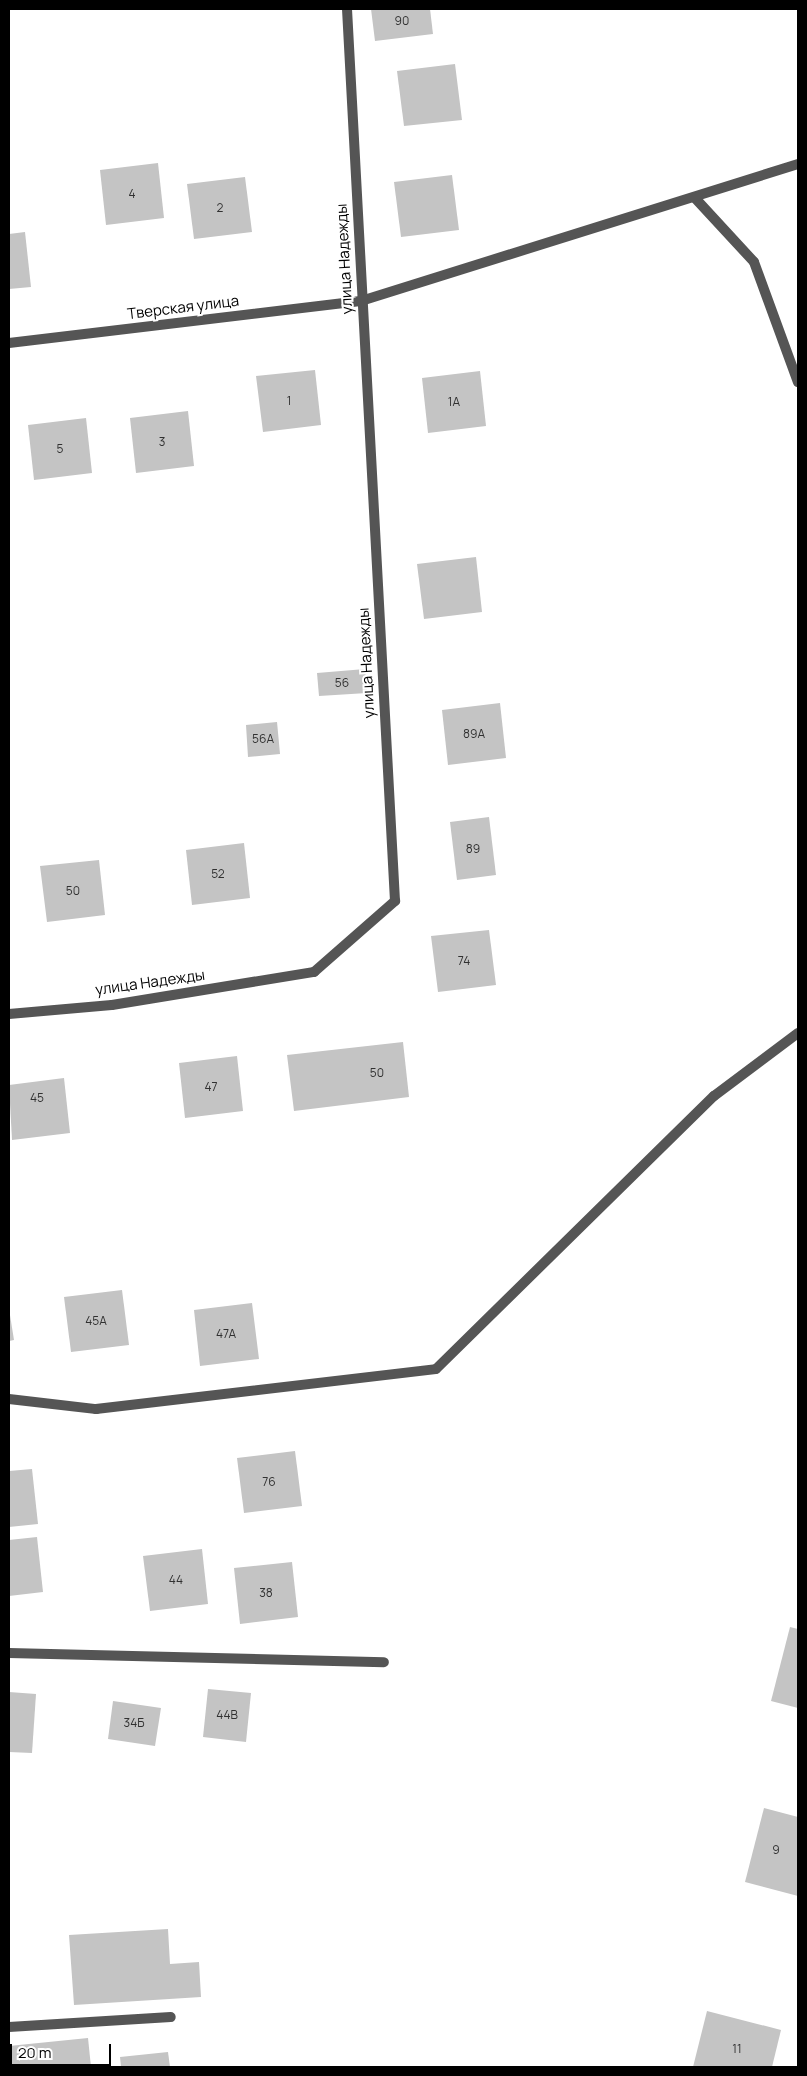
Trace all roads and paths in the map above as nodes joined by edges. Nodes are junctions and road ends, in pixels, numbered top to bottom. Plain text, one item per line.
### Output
1 (347, 9) edge
2 (798, 164) edge
3 (694, 198) junction
4 (360, 301) junction
5 (9, 343) edge
6 (798, 382) edge
7 (9, 1014) edge
8 (798, 1033) edge
9 (9, 1399) edge
10 (9, 1653) edge
11 (384, 1662) dead end
12 (171, 2017) dead end
13 (9, 2027) edge

1 - 4 street, улица Надежды
2 - 3 street, Тверская улица
3 - 4 street, Тверская улица
3 - 6 street
4 - 5 street, Тверская улица
4 - 7 street, улица Надежды
8 - 9 street
10 - 11 street
12 - 13 street

